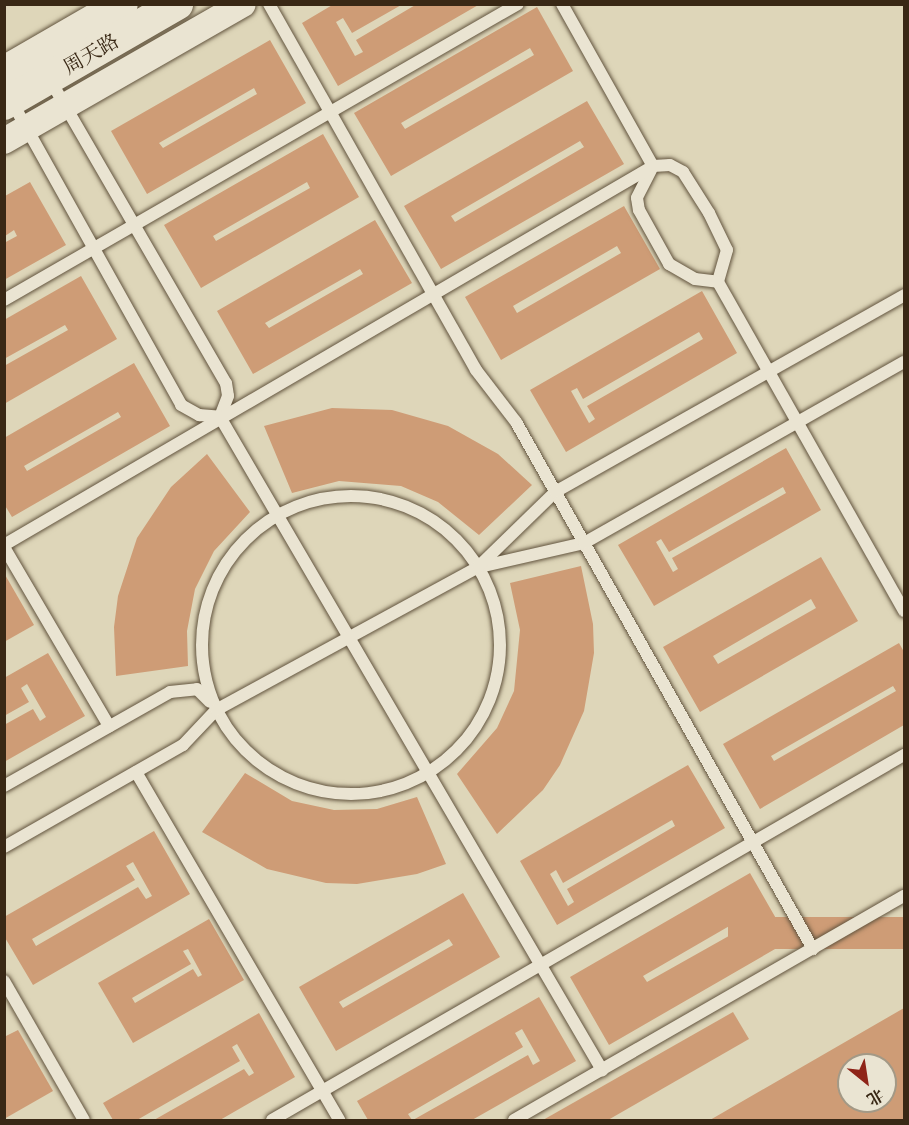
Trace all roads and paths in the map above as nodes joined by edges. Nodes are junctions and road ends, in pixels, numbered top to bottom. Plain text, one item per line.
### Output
1 (122, 4) edge
2 (177, 4) edge
3 (243, 4) edge
4 (269, 4) edge
5 (518, 4) edge
6 (562, 4) edge
7 (49, 78) junction
8 (7, 92) edge
9 (66, 106) junction
10 (330, 113) junction
11 (27, 128) junction
12 (4, 141) edge
13 (653, 166) junction
14 (134, 225) junction
15 (93, 248) junction
16 (718, 282) junction
17 (433, 295) junction
18 (904, 295) edge
19 (4, 300) edge
20 (904, 362) edge
21 (769, 371) junction
22 (219, 417) junction
23 (798, 422) junction
24 (555, 492) junction
25 (278, 516) junction
26 (584, 543) junction
27 (4, 546) edge
28 (478, 567) junction
29 (904, 611) edge
30 (349, 637) junction
31 (216, 711) junction
32 (109, 726) junction
33 (904, 755) edge
34 (136, 772) junction
35 (428, 773) junction
36 (4, 786) edge
37 (753, 842) junction
38 (4, 847) edge
39 (904, 896) edge
40 (813, 948) junction
41 (541, 965) junction
42 (4, 981) edge
43 (602, 1070) junction
44 (322, 1091) junction
45 (84, 1120) edge
46 (272, 1120) edge
47 (339, 1120) edge
48 (514, 1120) edge

1 - 8 street, 周天路
2 - 7 street, 周天路
3 - 9 street
4 - 10 lane
5 - 10 lane
6 - 13 lane
7 - 8 street, 周天路
7 - 9 lane
8 - 11 lane
9 - 11 street
9 - 14 lane
10 - 14 lane
10 - 17 lane
11 - 12 street
11 - 15 lane
13 - 16 lane
13 - 16 lane
13 - 17 lane
14 - 15 lane
14 - 22 lane
15 - 19 lane
15 - 22 lane
16 - 21 lane
17 - 22 lane
17 - 24 lane
18 - 21 lane
20 - 23 lane
21 - 23 lane
21 - 24 lane
22 - 25 lane
22 - 27 lane
23 - 26 lane
23 - 29 lane
24 - 26 lane
24 - 28 lane
25 - 28 lane
25 - 30 lane
25 - 31 lane
26 - 28 lane
26 - 37 lane
27 - 32 lane
28 - 30 lane
28 - 35 lane
30 - 31 lane
30 - 35 lane
31 - 32 lane
31 - 34 lane
31 - 35 lane
32 - 36 lane
33 - 37 lane
34 - 38 lane
34 - 44 lane
35 - 41 lane
37 - 40 lane
37 - 41 lane
39 - 40 lane
40 - 43 lane
41 - 43 lane
41 - 44 lane
42 - 45 lane
43 - 48 lane
44 - 46 lane
44 - 47 lane

